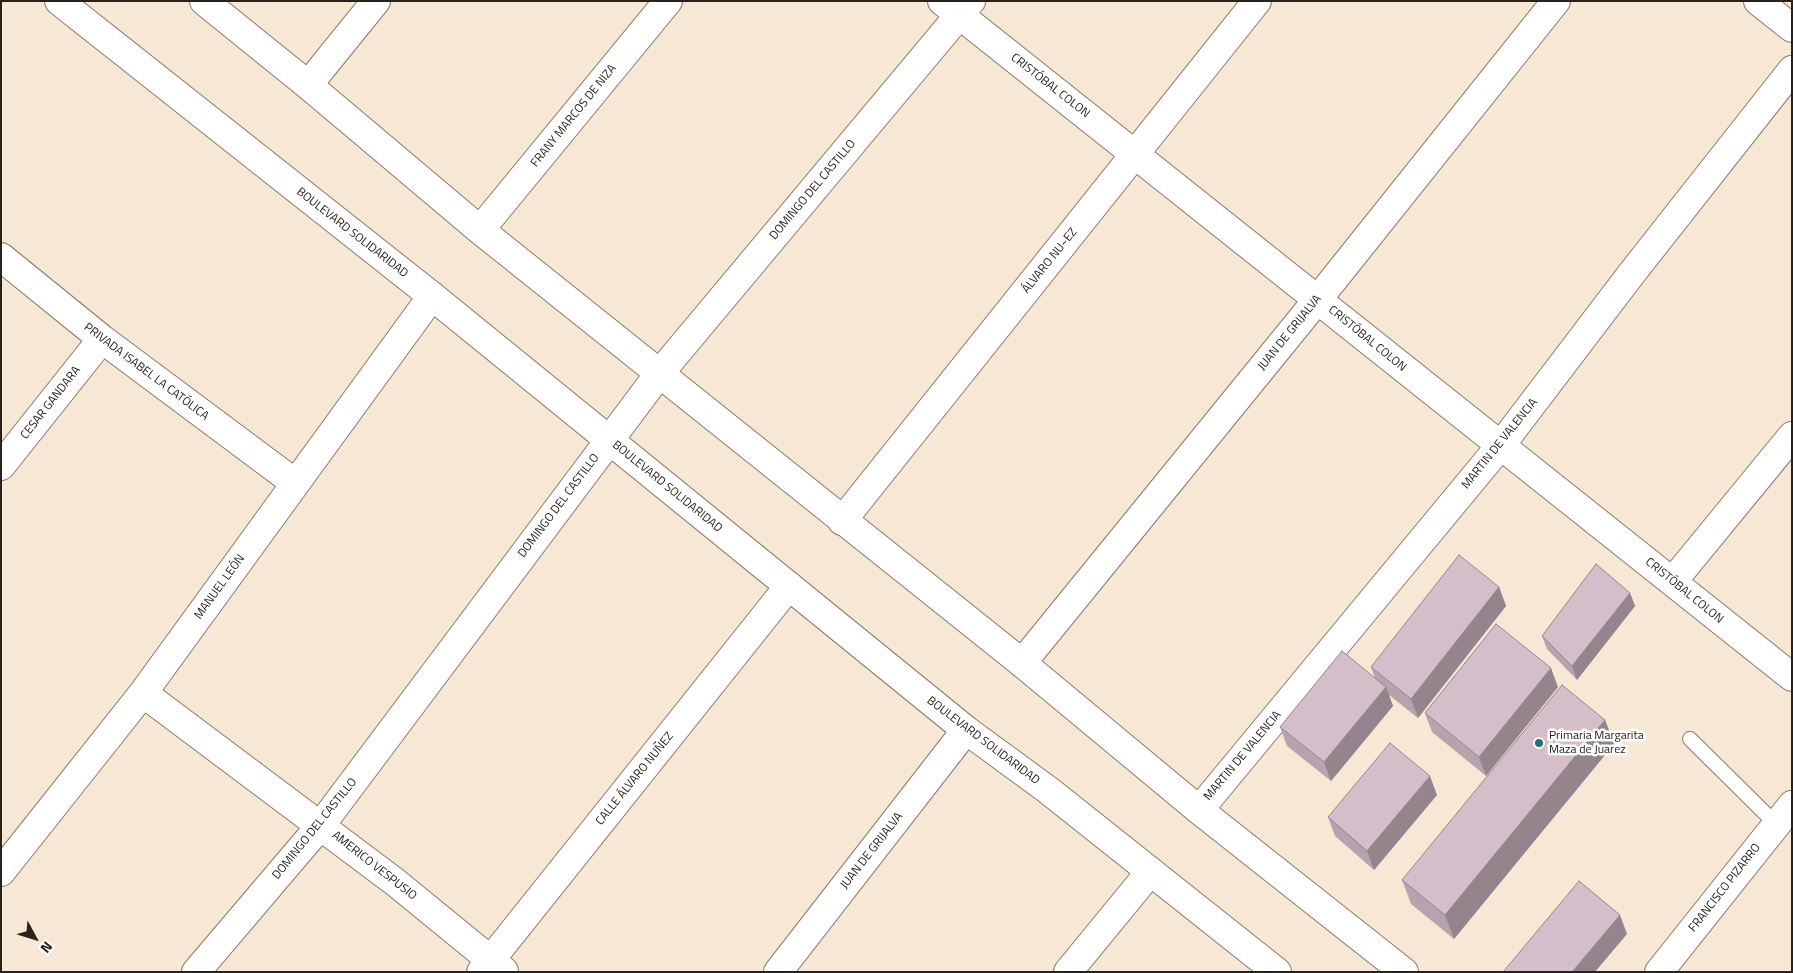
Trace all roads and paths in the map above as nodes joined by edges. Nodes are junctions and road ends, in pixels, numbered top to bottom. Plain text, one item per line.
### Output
1 (59, 1) edge
2 (204, 1) edge
3 (376, 1) edge
4 (668, 1) edge
5 (1257, 1) edge
6 (1556, 1) edge
7 (1758, 1) edge
8 (958, 6) edge
9 (1792, 28) edge
10 (1792, 70) edge
11 (308, 85) junction
12 (1136, 154) junction
13 (480, 230) junction
14 (1, 257) edge
15 (432, 296) junction
16 (1318, 299) junction
17 (102, 339) junction
18 (659, 374) junction
19 (1792, 436) edge
20 (609, 439) junction
21 (1501, 445) junction
22 (1, 466) edge
23 (295, 483) junction
24 (842, 521) junction
25 (1673, 581) junction
26 (789, 586) junction
27 (1022, 663) junction
28 (1792, 677) edge
29 (143, 693) junction
30 (966, 730) junction
31 (1690, 739) dead end
32 (1199, 810) junction
33 (1784, 814) edge
34 (320, 825) junction
35 (1, 872) edge
36 (1150, 872) junction
37 (493, 968) edge
38 (196, 972) edge
39 (778, 972) edge
40 (1068, 972) edge
41 (1277, 972) edge
42 (1404, 972) edge
43 (1659, 972) edge

1 - 15 street, BOULEVARD SOLIDARIDAD
2 - 11 street
3 - 11 street
4 - 13 street, FRANY MARCOS DE NIZA
5 - 12 street, ÁLVARO NU~EZ
6 - 16 street, JUAN DE GRIJALVA
7 - 9 street
8 - 12 street, CRISTÓBAL COLON
8 - 18 street, DOMINGO DEL CASTILLO
10 - 21 street, MARTIN DE VALENCIA
11 - 13 street
12 - 16 street, CRISTÓBAL COLON
12 - 24 street, ÁLVARO NU~EZ
13 - 18 street
14 - 17 street, PRIVADA ISABEL LA CATÓLICA
15 - 20 street, BOULEVARD SOLIDARIDAD
15 - 23 street, MANUEL LEÓN
16 - 21 street, CRISTÓBAL COLON
16 - 27 street, JUAN DE GRIJALVA
17 - 22 street, CESAR GANDARA
17 - 23 street, PRIVADA ISABEL LA CATÓLICA
18 - 20 street, DOMINGO DEL CASTILLO
18 - 24 street
19 - 25 street
20 - 26 street, BOULEVARD SOLIDARIDAD
20 - 34 street, DOMINGO DEL CASTILLO
21 - 25 street, CRISTÓBAL COLON
21 - 32 street, MARTIN DE VALENCIA
23 - 29 street, MANUEL LEÓN
24 - 27 street
25 - 28 street, CRISTÓBAL COLON
26 - 30 street, BOULEVARD SOLIDARIDAD
26 - 37 street, CALLE ÁLVARO NUÑEZ
27 - 32 street
29 - 34 street, AMERICO VESPUSIO
29 - 35 street, MANUEL LEÓN
30 - 36 street, BOULEVARD SOLIDARIDAD
30 - 39 street, JUAN DE GRIJALVA
31 - 33 lane
32 - 42 street
33 - 43 street, FRANCISCO PIZARRO
34 - 37 street, AMERICO VESPUSIO
34 - 38 street, DOMINGO DEL CASTILLO
36 - 40 street
36 - 41 street, BOULEVARD SOLIDARIDAD

